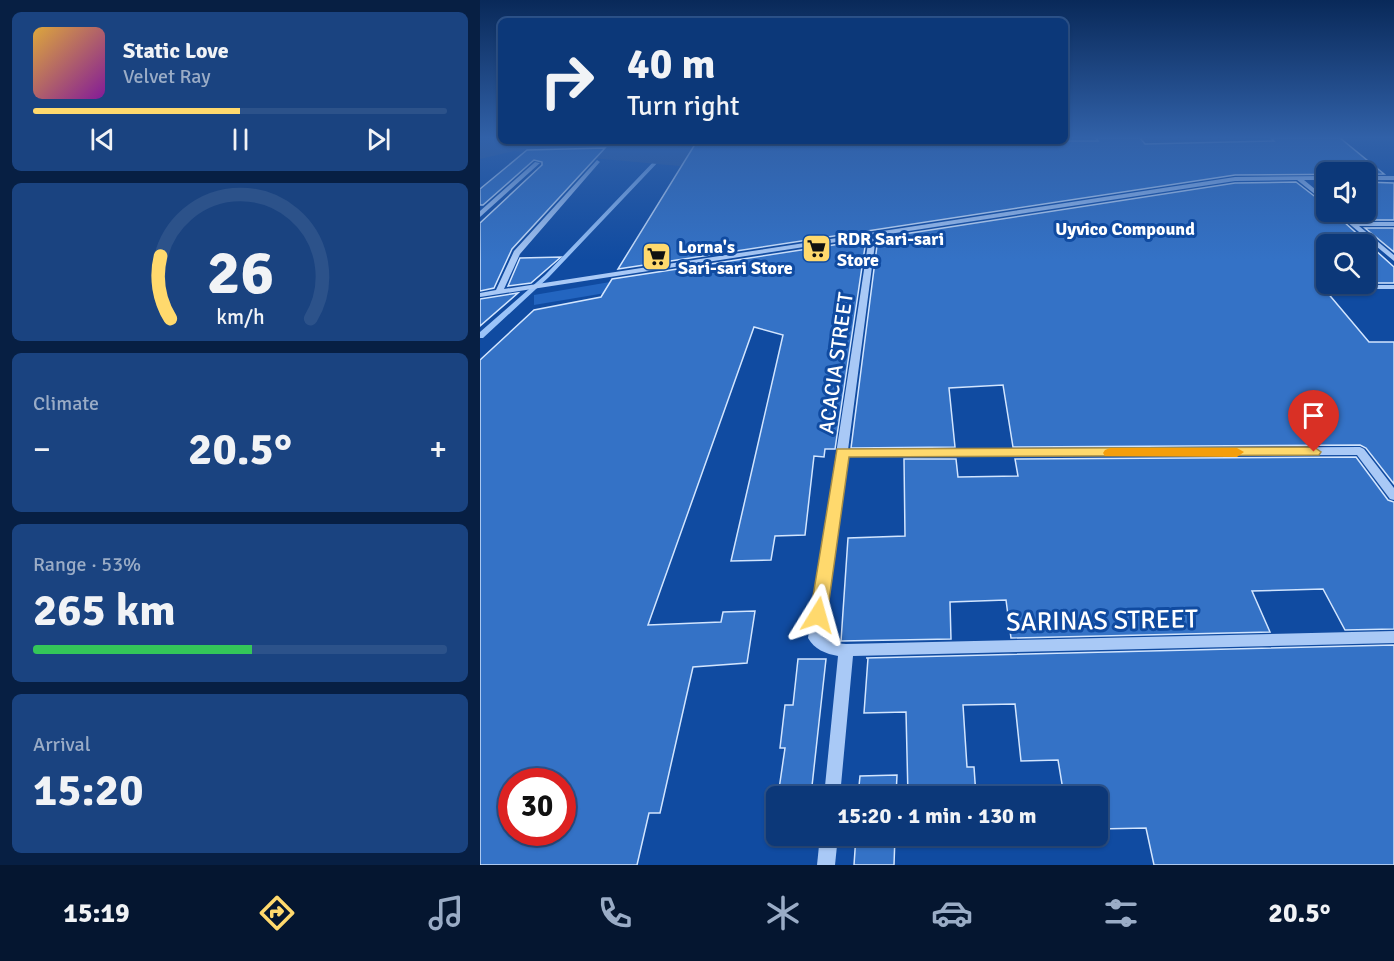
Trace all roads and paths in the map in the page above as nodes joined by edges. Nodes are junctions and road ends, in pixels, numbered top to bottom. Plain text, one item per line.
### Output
1 (520, 178) edge
2 (583, 178) edge
3 (1275, 178) edge
4 (1298, 178) edge
5 (1316, 193) edge
6 (480, 215) edge
7 (1350, 222) edge
8 (1352, 224) junction
9 (1394, 224) edge
10 (873, 236) junction
11 (1394, 259) edge
12 (1376, 287) edge
13 (1394, 287) edge
14 (500, 292) junction
15 (480, 295) edge
16 (842, 453) junction
17 (1394, 496) edge
18 (1394, 637) edge
19 (815, 638) joint
20 (846, 650) junction
21 (833, 786) edge
22 (828, 846) edge
23 (826, 865) edge

1 - 6 street
2 - 14 street
3 - 10 street
4 - 5 street
7 - 8 street
8 - 9 street
8 - 11 street
10 - 14 street
10 - 16 street, ACACIA STREET
12 - 13 street
14 - 15 street
16 - 17 street
16 - 19 street, ACACIA STREET
18 - 20 street, SARINAS STREET
19 - 20 street, SARINAS STREET
20 - 21 street
22 - 23 street

